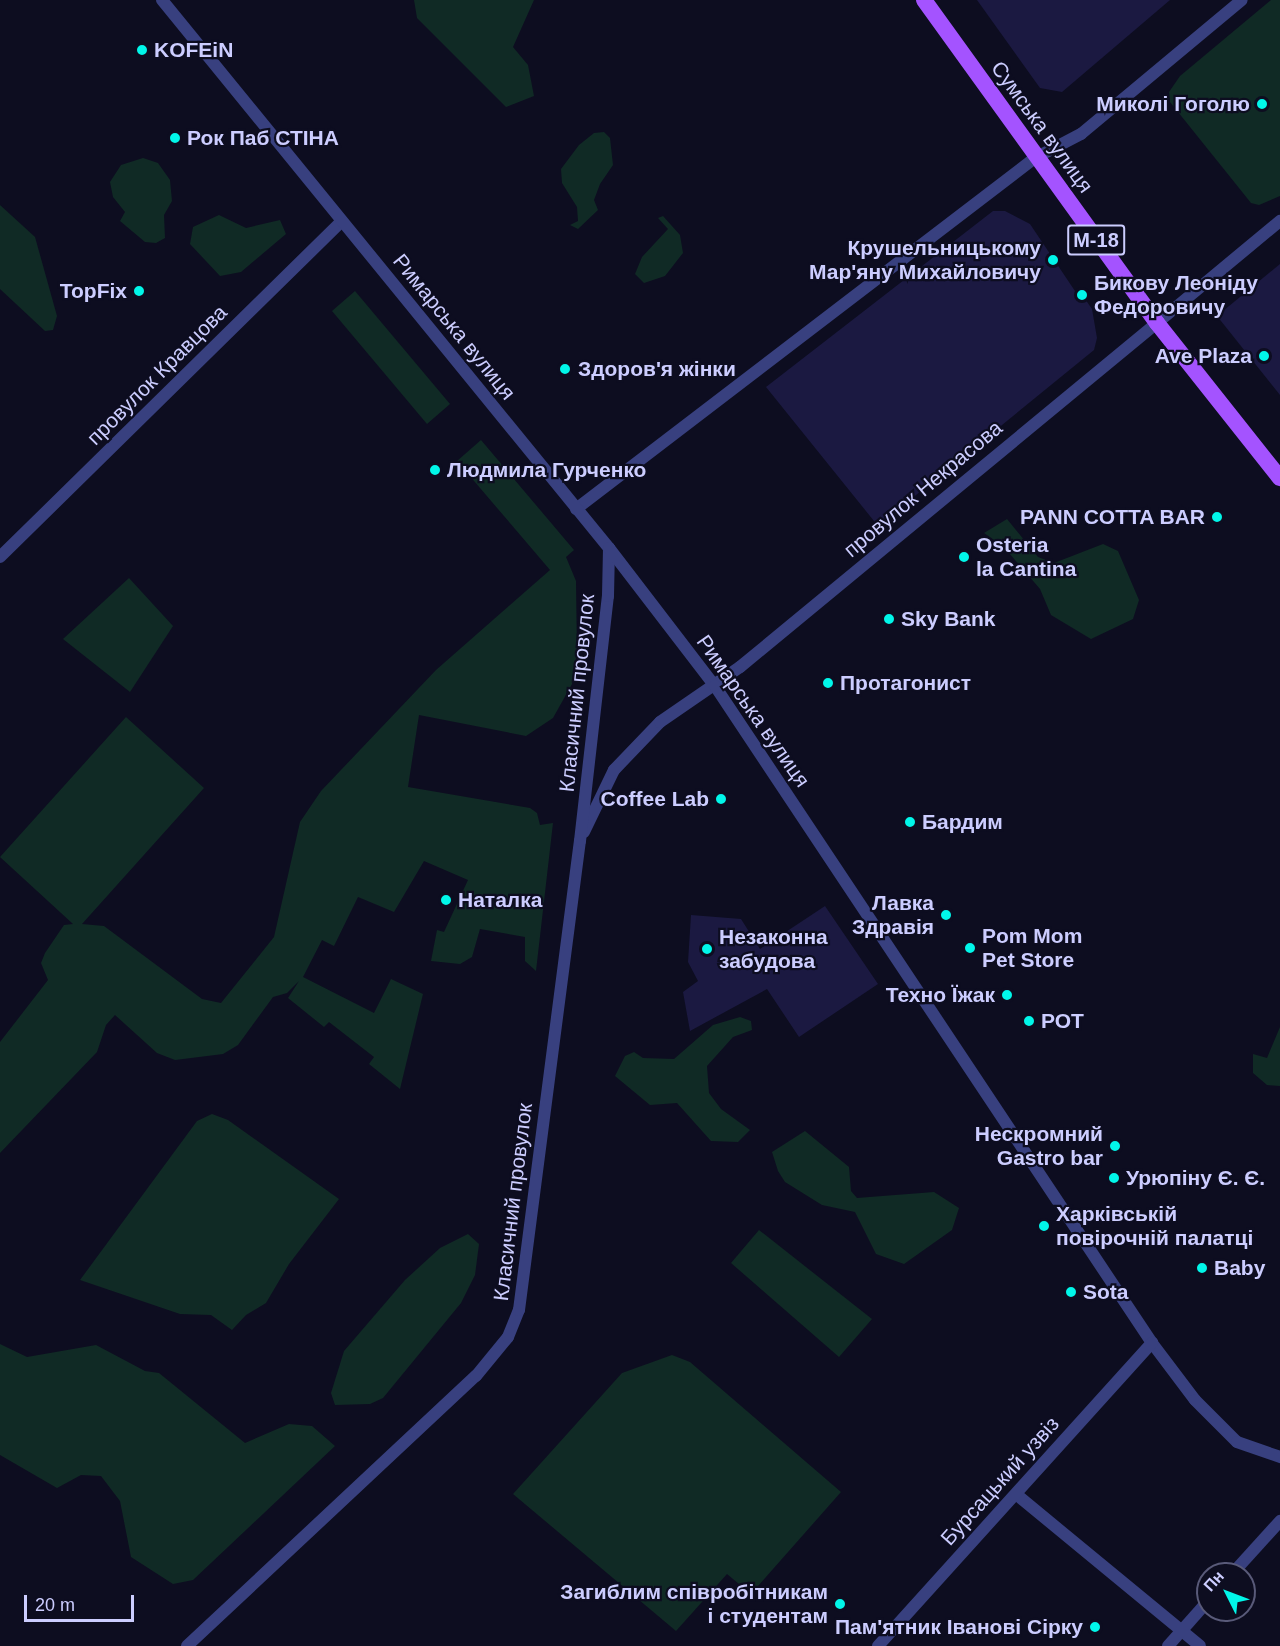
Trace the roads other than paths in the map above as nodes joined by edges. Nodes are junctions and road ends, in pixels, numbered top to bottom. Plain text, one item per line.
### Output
1 (162, 0) edge
2 (924, 0) edge
3 (1242, 0) edge
4 (1035, 158) junction
5 (342, 221) junction
6 (1280, 221) edge
7 (1157, 323) junction
8 (1280, 478) edge
9 (576, 509) junction
10 (609, 548) junction
11 (0, 557) edge
12 (715, 686) junction
13 (580, 842) junction
14 (1152, 1343) junction
15 (1280, 1457) edge
16 (1017, 1495) junction
17 (1280, 1521) edge
18 (1243, 1562) edge
19 (1196, 1615) edge
20 (1182, 1631) junction
21 (187, 1646) edge
22 (878, 1646) edge
23 (1168, 1646) edge
24 (1200, 1646) edge

1 - 5 street, Римарська вулиця
2 - 4 main road, Сумська вулиця / М-18
3 - 4 street
4 - 7 main road, Сумська вулиця / М-18
4 - 9 street
5 - 9 street, Римарська вулиця
5 - 11 street, провулок Кравцова
6 - 7 street, провулок Некрасова
7 - 8 main road, Сумська вулиця / М-18
7 - 12 street, провулок Некрасова
9 - 10 street, Римарська вулиця
10 - 12 street, Римарська вулиця
10 - 13 street, Класичний провулок
12 - 13 street, Класичний провулок
12 - 14 street, Римарська вулиця
13 - 21 street, Класичний провулок
14 - 15 street, Римарська вулиця
14 - 16 street, Бурсацький узвіз
16 - 20 street
16 - 22 street, Бурсацький узвіз
17 - 18 street
19 - 20 street
20 - 23 street
20 - 24 street

